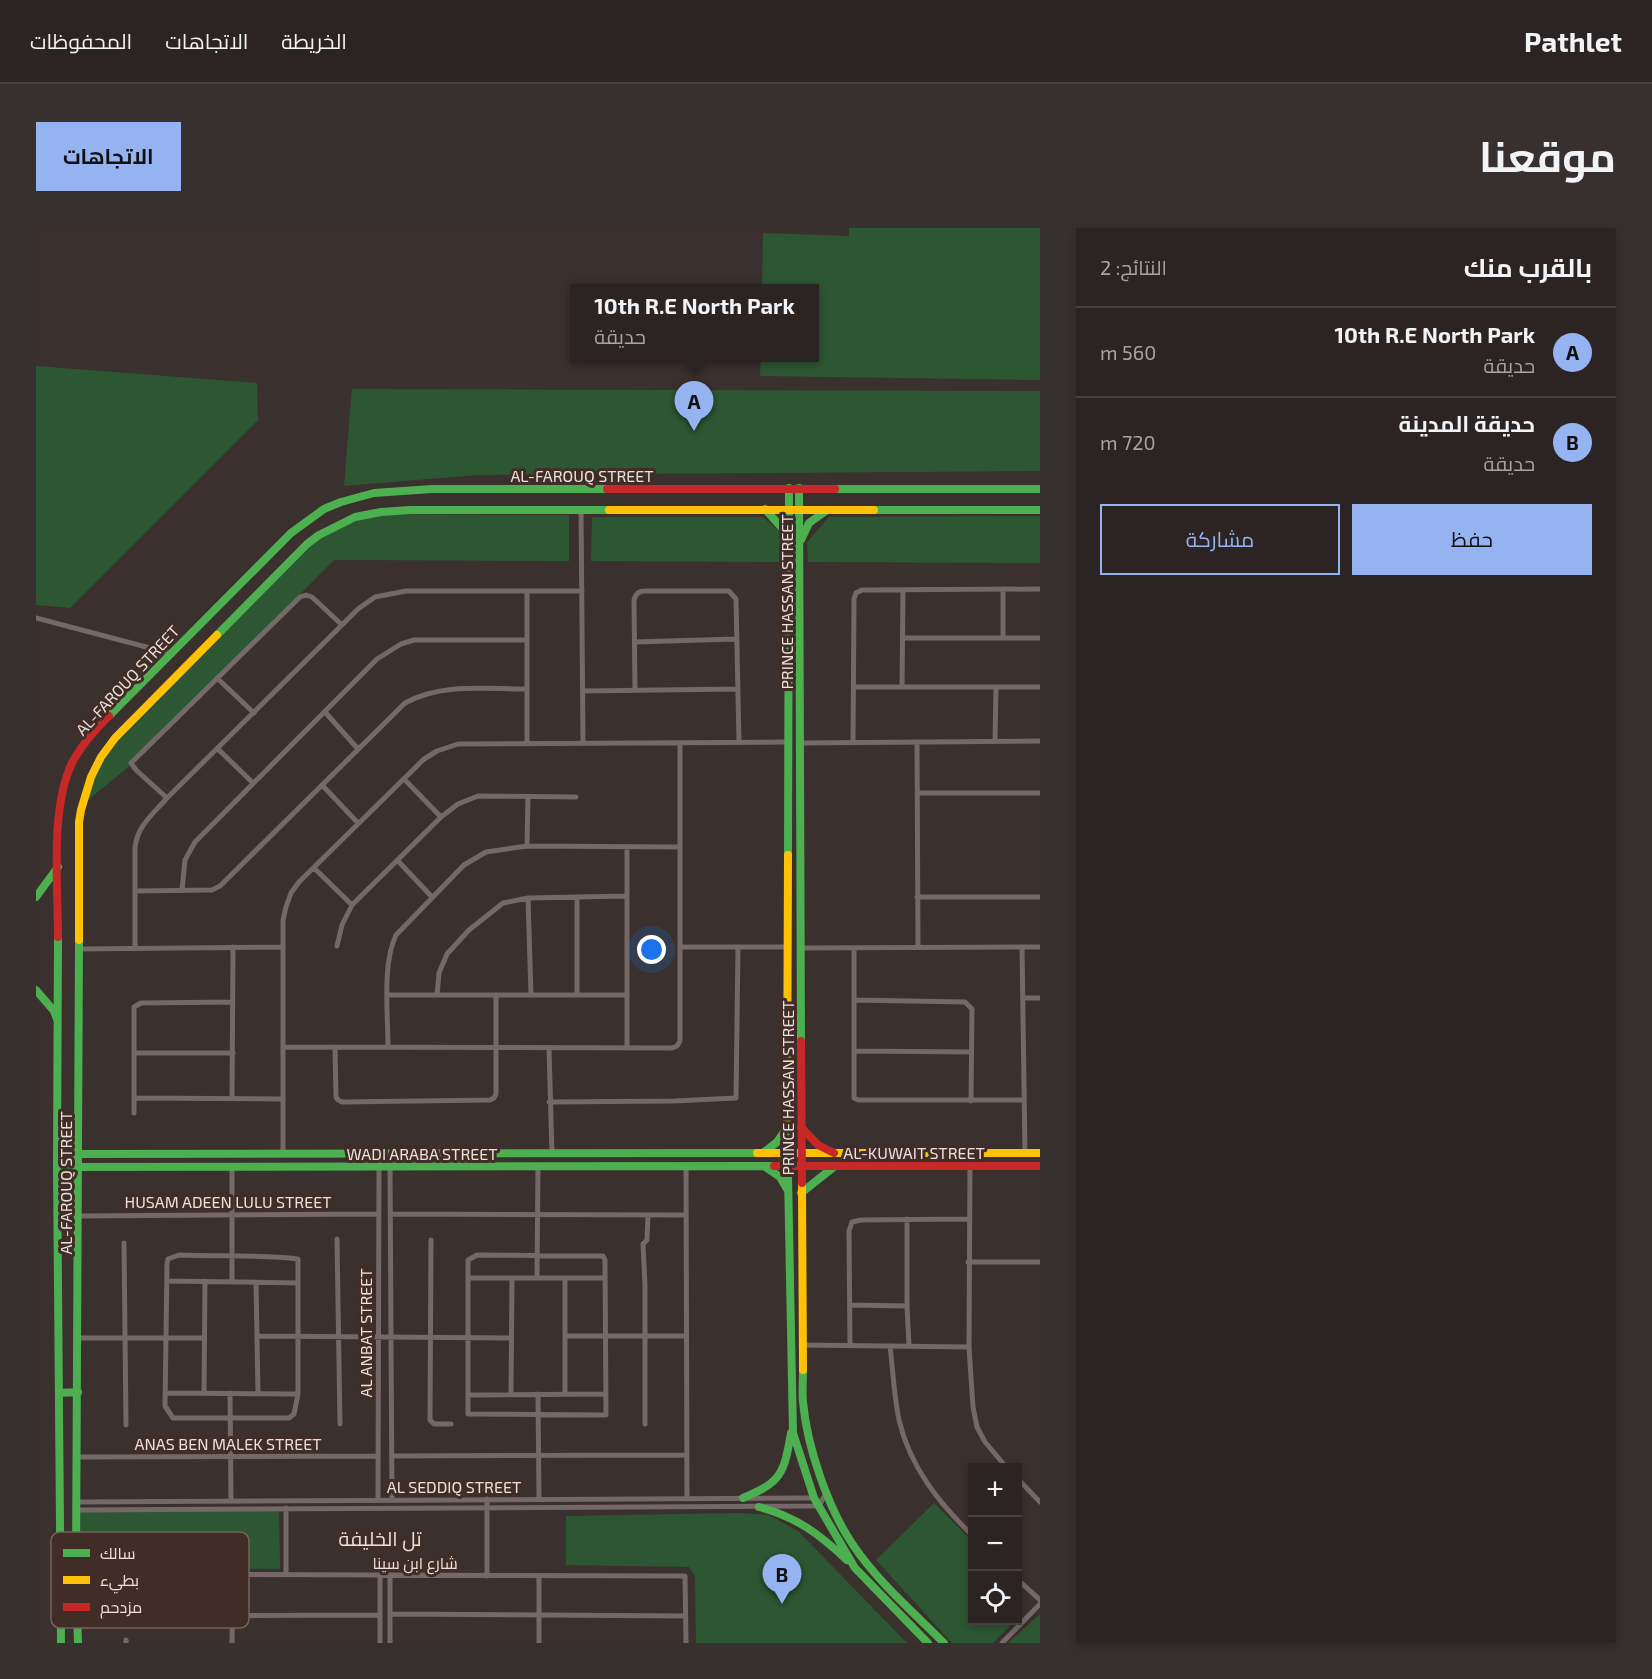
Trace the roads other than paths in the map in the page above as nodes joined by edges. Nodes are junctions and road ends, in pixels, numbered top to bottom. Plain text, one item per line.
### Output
1 (789, 488) junction
2 (799, 488) junction
3 (1040, 489) edge
4 (765, 509) junction
5 (789, 509) junction
6 (799, 509) junction
7 (829, 509) junction
8 (581, 510) junction
9 (1040, 510) edge
10 (789, 540) junction
11 (799, 543) junction
12 (1003, 589) junction
13 (1040, 589) edge
14 (903, 590) junction
15 (527, 591) junction
16 (582, 591) junction
17 (36, 618) edge
18 (342, 626) junction
19 (903, 638) junction
20 (1003, 638) junction
21 (1040, 638) edge
22 (736, 639) junction
23 (526, 640) junction
24 (635, 642) junction
25 (169, 653) junction
26 (217, 678) junction
27 (854, 687) junction
28 (902, 687) junction
29 (996, 687) junction
30 (1040, 687) edge
31 (527, 689) junction
32 (737, 689) junction
33 (635, 690) junction
34 (583, 691) junction
35 (325, 712) junction
36 (254, 713) junction
37 (996, 741) junction
38 (1040, 741) edge
39 (584, 742) junction
40 (738, 742) junction
41 (788, 742) junction
42 (916, 742) junction
43 (527, 743) junction
44 (680, 743) junction
45 (800, 743) junction
46 (853, 743) junction
47 (218, 749) junction
48 (358, 749) junction
49 (404, 779) junction
50 (253, 783) junction
51 (322, 785) junction
52 (917, 792) junction
53 (1040, 792) edge
54 (528, 796) junction
55 (576, 797) dead end
56 (167, 798) junction
57 (441, 817) junction
58 (358, 823) junction
59 (527, 846) junction
60 (627, 847) junction
61 (680, 847) junction
62 (398, 861) junction
63 (58, 867) junction
64 (314, 868) junction
65 (182, 890) junction
66 (135, 891) junction
67 (627, 896) junction
68 (36, 897) edge
69 (432, 897) junction
70 (577, 897) junction
71 (917, 897) junction
72 (1040, 897) edge
73 (528, 898) junction
74 (352, 905) junction
75 (337, 946) dead end
76 (1040, 946) edge
77 (233, 947) junction
78 (282, 947) junction
79 (681, 947) junction
80 (788, 947) junction
81 (918, 947) junction
82 (1022, 947) junction
83 (135, 948) junction
84 (738, 948) junction
85 (800, 948) junction
86 (854, 948) junction
87 (80, 949) junction
88 (36, 990) edge
89 (388, 995) junction
90 (437, 995) junction
91 (496, 995) junction
92 (531, 995) junction
93 (577, 995) junction
94 (626, 995) junction
95 (1023, 998) junction
96 (1040, 998) edge
97 (854, 1000) junction
98 (233, 1002) junction
99 (57, 1018) junction
100 (283, 1047) junction
101 (335, 1047) junction
102 (388, 1047) junction
103 (627, 1047) junction
104 (496, 1049) junction
105 (549, 1049) junction
106 (854, 1051) junction
107 (971, 1052) junction
108 (134, 1053) junction
109 (233, 1053) junction
110 (134, 1098) junction
111 (232, 1098) junction
112 (282, 1099) junction
113 (1024, 1100) junction
114 (971, 1101) junction
115 (549, 1102) junction
116 (134, 1113) dead end
117 (787, 1125) junction
118 (801, 1127) junction
119 (763, 1153) junction
120 (787, 1153) junction
121 (801, 1153) junction
122 (834, 1153) junction
123 (1025, 1153) junction
124 (1040, 1153) edge
125 (57, 1154) junction
126 (79, 1154) junction
127 (283, 1154) junction
128 (485, 1154) junction
129 (552, 1154) junction
130 (686, 1166) junction
131 (764, 1166) junction
132 (787, 1166) junction
133 (801, 1166) junction
134 (835, 1166) junction
135 (970, 1166) junction
136 (1040, 1166) edge
137 (57, 1167) junction
138 (79, 1167) junction
139 (232, 1167) junction
140 (379, 1167) junction
141 (390, 1167) junction
142 (486, 1167) junction
143 (538, 1167) junction
144 (787, 1192) junction
145 (801, 1193) junction
146 (378, 1214) junction
147 (391, 1214) junction
148 (232, 1215) junction
149 (537, 1215) junction
150 (648, 1215) junction
151 (685, 1215) junction
152 (79, 1216) junction
153 (907, 1219) junction
154 (969, 1219) junction
155 (338, 1239) dead end
156 (431, 1240) dead end
157 (124, 1244) dead end
158 (537, 1256) junction
159 (231, 1257) junction
160 (968, 1262) junction
161 (1040, 1262) edge
162 (468, 1278) junction
163 (512, 1278) junction
164 (537, 1278) junction
165 (565, 1278) junction
166 (605, 1278) junction
167 (167, 1281) junction
168 (205, 1281) junction
169 (232, 1282) junction
170 (256, 1283) junction
171 (298, 1283) junction
172 (851, 1305) junction
173 (907, 1306) junction
174 (258, 1336) junction
175 (565, 1336) junction
176 (605, 1336) junction
177 (645, 1336) junction
178 (687, 1336) junction
179 (299, 1337) junction
180 (339, 1337) junction
181 (378, 1337) junction
182 (392, 1337) junction
183 (78, 1338) junction
184 (125, 1338) junction
185 (167, 1338) junction
186 (204, 1338) junction
187 (432, 1338) junction
188 (468, 1338) junction
189 (511, 1338) junction
190 (801, 1345) junction
191 (850, 1346) junction
192 (890, 1347) junction
193 (909, 1347) junction
194 (969, 1347) junction
195 (78, 1392) junction
196 (59, 1393) junction
197 (165, 1393) junction
198 (204, 1393) junction
199 (230, 1393) junction
200 (258, 1393) junction
201 (298, 1394) junction
202 (511, 1394) junction
203 (538, 1394) junction
204 (565, 1394) junction
205 (605, 1394) junction
206 (468, 1395) junction
207 (538, 1415) junction
208 (230, 1418) junction
209 (340, 1424) dead end
210 (451, 1424) dead end
211 (645, 1424) dead end
212 (126, 1425) dead end
213 (793, 1427) junction
214 (539, 1455) junction
215 (687, 1455) junction
216 (231, 1456) junction
217 (378, 1456) junction
218 (392, 1456) junction
219 (77, 1457) junction
220 (1003, 1463) edge
221 (1022, 1483) edge
222 (687, 1498) junction
223 (744, 1498) junction
224 (487, 1499) junction
225 (539, 1499) junction
226 (231, 1500) junction
227 (286, 1500) junction
228 (378, 1500) junction
229 (392, 1500) junction
230 (822, 1502) junction
231 (1040, 1502) edge
232 (77, 1506) junction
233 (688, 1507) junction
234 (759, 1507) junction
235 (488, 1508) junction
236 (286, 1509) junction
237 (968, 1531) edge
238 (60, 1532) edge
239 (77, 1532) edge
240 (855, 1568) junction
241 (249, 1575) edge
242 (286, 1575) junction
243 (380, 1575) junction
244 (390, 1575) junction
245 (487, 1576) junction
246 (539, 1576) junction
247 (1022, 1584) edge
248 (1040, 1602) edge
249 (390, 1614) junction
250 (380, 1615) junction
251 (539, 1615) junction
252 (249, 1616) edge
253 (685, 1616) junction
254 (61, 1628) edge
255 (233, 1628) edge
256 (61, 1643) edge
257 (232, 1643) edge
258 (380, 1643) edge
259 (390, 1643) edge
260 (539, 1643) edge
261 (686, 1643) edge
262 (928, 1643) edge
263 (944, 1643) edge
264 (1002, 1643) edge

1 - 2 main road, AL-FAROUQ STREET
1 - 5 main road, PRINCE HASSAN STREET
1 - 25 main road, AL-FAROUQ STREET
2 - 3 main road, AL-FAROUQ STREET
2 - 6 main road, PRINCE HASSAN STREET
4 - 5 main road, AL-FAROUQ STREET
4 - 8 main road, AL-FAROUQ STREET
4 - 10 main road
5 - 6 main road, AL-FAROUQ STREET
5 - 10 main road, PRINCE HASSAN STREET
6 - 7 main road, AL-FAROUQ STREET
6 - 11 main road, PRINCE HASSAN STREET
7 - 9 main road, AL-FAROUQ STREET
7 - 11 main road
8 - 16 street
8 - 87 main road, AL-FAROUQ STREET
10 - 41 main road, PRINCE HASSAN STREET
11 - 45 main road, PRINCE HASSAN STREET
12 - 13 street
12 - 14 street
12 - 20 street
14 - 19 street
14 - 27 street
15 - 16 street
15 - 18 street
15 - 23 street
16 - 34 street
17 - 25 street
18 - 26 street
18 - 36 street
19 - 20 street
19 - 28 street
20 - 21 street
22 - 24 street
22 - 24 street
22 - 32 street
23 - 31 street
23 - 35 street
24 - 33 street
25 - 63 main road, AL-FAROUQ STREET
26 - 36 street
26 - 56 street
27 - 28 street
27 - 46 street
28 - 29 street
29 - 30 street
29 - 37 street
31 - 43 street
31 - 48 street
32 - 33 street
32 - 40 street
33 - 34 street
34 - 39 street
35 - 48 street
35 - 50 street
36 - 47 street
37 - 38 street
37 - 42 street
39 - 43 street
39 - 44 street
40 - 41 street
40 - 44 street
41 - 80 main road, PRINCE HASSAN STREET
42 - 46 street
42 - 52 street
43 - 49 street
44 - 61 street
45 - 46 street
45 - 85 main road, PRINCE HASSAN STREET
47 - 50 street
47 - 56 street
48 - 51 street
49 - 57 street
49 - 58 street
50 - 65 street
51 - 58 street
51 - 65 street
52 - 53 street
52 - 71 street
54 - 55 street
54 - 57 street
54 - 59 street
56 - 66 street
57 - 62 street
58 - 64 street
59 - 60 street
59 - 69 street
60 - 61 street
60 - 67 street
61 - 79 street
62 - 69 street
62 - 74 street
63 - 68 main road
63 - 99 main road, AL-FAROUQ STREET
64 - 74 street
64 - 78 street
65 - 66 street
66 - 83 street
67 - 70 street
67 - 94 street
69 - 89 street
70 - 73 street
70 - 93 street
71 - 72 street
71 - 81 street
73 - 90 street
73 - 92 street
74 - 75 street
76 - 82 street
77 - 78 street
77 - 83 street
77 - 98 street
78 - 100 street
79 - 84 street
79 - 103 street
80 - 84 street
80 - 117 main road, PRINCE HASSAN STREET
81 - 82 street
81 - 86 street
82 - 95 street
83 - 87 street
84 - 115 street
85 - 86 street
85 - 118 main road, PRINCE HASSAN STREET
86 - 97 street
87 - 126 main road, AL-FAROUQ STREET
88 - 99 main road
89 - 90 street
89 - 102 street
90 - 91 street
91 - 92 street
91 - 104 street
92 - 93 street
93 - 94 street
94 - 103 street
95 - 96 street
95 - 113 street
97 - 106 street
97 - 107 street
98 - 108 street
98 - 109 street
99 - 125 main road, AL-FAROUQ STREET
100 - 101 street
100 - 112 street
101 - 102 street
101 - 104 street
102 - 104 street
103 - 105 street
104 - 105 street
105 - 115 street
106 - 107 street
106 - 114 street
107 - 114 street
108 - 109 street
108 - 110 street
109 - 111 street
110 - 111 street
110 - 116 street
111 - 112 street
112 - 127 street
113 - 114 street
113 - 123 street
115 - 129 street
117 - 119 main road
117 - 120 main road, PRINCE HASSAN STREET
118 - 121 main road, PRINCE HASSAN STREET
118 - 122 main road
119 - 120 main road, WADI ARABA STREET
119 - 129 main road, WADI ARABA STREET
120 - 121 main road, AL-KUWAIT STREET
120 - 132 main road, PRINCE HASSAN STREET
121 - 122 main road, AL-KUWAIT STREET
121 - 133 main road, PRINCE HASSAN STREET
122 - 123 main road, AL-KUWAIT STREET
123 - 124 main road, AL-KUWAIT STREET
125 - 126 main road, WADI ARABA STREET
125 - 137 main road, AL-FAROUQ STREET
126 - 127 main road, WADI ARABA STREET
126 - 138 main road, AL-FAROUQ STREET
127 - 128 main road, WADI ARABA STREET
128 - 129 main road, WADI ARABA STREET
128 - 142 main road
130 - 131 main road, WADI ARABA STREET
130 - 143 main road, WADI ARABA STREET
130 - 151 street
131 - 132 main road, WADI ARABA STREET
131 - 144 main road
132 - 133 main road, AL-KUWAIT STREET
132 - 144 main road, PRINCE HASSAN STREET
133 - 134 main road, AL-KUWAIT STREET
133 - 145 main road, PRINCE HASSAN STREET
134 - 135 main road, AL-KUWAIT STREET
134 - 145 main road
135 - 136 main road, AL-KUWAIT STREET
135 - 154 street
137 - 138 main road, WADI ARABA STREET
137 - 196 main road, AL-FAROUQ STREET
138 - 139 main road, WADI ARABA STREET
138 - 152 main road, AL-FAROUQ STREET
139 - 140 main road, WADI ARABA STREET
139 - 148 street
140 - 141 main road, WADI ARABA STREET
140 - 146 street, AL ANBAT STREET
141 - 142 main road, WADI ARABA STREET
141 - 147 street, AL ANBAT STREET
142 - 143 main road, WADI ARABA STREET
143 - 149 street
144 - 213 main road, PRINCE HASSAN STREET
145 - 190 main road, PRINCE HASSAN STREET
146 - 148 street, HUSAM ADEEN LULU STREET
146 - 181 street, AL ANBAT STREET
147 - 149 street
147 - 182 street, AL ANBAT STREET
148 - 152 street, HUSAM ADEEN LULU STREET
148 - 159 street
149 - 150 street
149 - 158 street
150 - 151 street
150 - 177 street
151 - 178 street
152 - 183 main road, AL-FAROUQ STREET
153 - 154 street
153 - 172 street
153 - 173 street
154 - 160 street
155 - 180 street
156 - 187 street
157 - 184 street
158 - 162 street
158 - 164 street
158 - 166 street
159 - 167 street
159 - 169 street
159 - 171 street
160 - 161 street
160 - 194 street
162 - 163 street
162 - 188 street
163 - 164 street
163 - 189 street
164 - 165 street
165 - 166 street
165 - 175 street
166 - 176 street
167 - 168 street
167 - 185 street
168 - 169 street
168 - 186 street
169 - 170 street
170 - 171 street
170 - 174 street
171 - 179 street
172 - 173 street
172 - 191 street
173 - 193 street
174 - 179 street
174 - 200 street
175 - 176 street
175 - 204 street
176 - 177 street
176 - 205 street
177 - 178 street
177 - 211 street
178 - 215 street
179 - 180 street
179 - 201 street
180 - 181 street
180 - 209 street
181 - 182 street
181 - 217 street, AL ANBAT STREET
182 - 187 street
182 - 218 street, AL ANBAT STREET
183 - 184 street
183 - 195 main road, AL-FAROUQ STREET
184 - 185 street
184 - 212 street
185 - 186 street
185 - 197 street
186 - 198 street
187 - 188 street
187 - 210 street
188 - 189 street
188 - 206 street
189 - 202 street
190 - 191 street
190 - 230 main road, PRINCE HASSAN STREET
191 - 192 street
192 - 193 street
192 - 237 street
193 - 194 street
194 - 220 street
195 - 196 main road
195 - 219 main road, AL-FAROUQ STREET
196 - 238 main road, AL-FAROUQ STREET
197 - 198 street
197 - 208 street
198 - 199 street
199 - 200 street
199 - 208 street
200 - 201 street
201 - 208 street
202 - 203 street
202 - 206 street
203 - 204 street
203 - 207 street
204 - 205 street
205 - 207 street
206 - 207 street
207 - 214 street
208 - 216 street
213 - 223 main road
213 - 230 main road, PRINCE HASSAN STREET
214 - 215 street
214 - 218 street
214 - 225 street
215 - 222 street
216 - 217 street, ANAS BEN MALEK STREET
216 - 219 street, ANAS BEN MALEK STREET
216 - 226 street
217 - 228 street, AL ANBAT STREET
218 - 229 street, AL ANBAT STREET
219 - 232 main road, AL-FAROUQ STREET
221 - 231 street
222 - 223 street, AL SEDDIQ STREET
222 - 225 street, AL SEDDIQ STREET
222 - 233 street
223 - 230 street, AL SEDDIQ STREET
224 - 225 street, AL SEDDIQ STREET
224 - 229 street, AL SEDDIQ STREET
224 - 235 street
226 - 227 street, AL SEDDIQ STREET
226 - 232 street, AL SEDDIQ STREET
227 - 228 street, AL SEDDIQ STREET
227 - 236 street
228 - 229 street, AL SEDDIQ STREET
230 - 234 street, AL SEDDIQ STREET
230 - 240 main road, PRINCE HASSAN STREET
230 - 263 main road, PRINCE HASSAN STREET
232 - 236 street, AL SEDDIQ STREET
232 - 239 main road, AL-FAROUQ STREET
233 - 234 street, AL SEDDIQ STREET
233 - 235 street, AL SEDDIQ STREET
234 - 240 main road
235 - 236 street, AL SEDDIQ STREET
235 - 245 street
236 - 242 street
240 - 262 main road, PRINCE HASSAN STREET
241 - 242 street, شارع ابن سينا
242 - 243 street, شارع ابن سينا
243 - 244 street, شارع ابن سينا
243 - 250 street
244 - 245 street, شارع ابن سينا
244 - 249 street
245 - 246 street, شارع ابن سينا
246 - 251 street
246 - 253 street, شارع ابن سينا
247 - 248 street
248 - 264 street
249 - 251 street
249 - 259 street
250 - 252 street
250 - 258 street
251 - 253 street
251 - 260 street
253 - 261 street, شارع ابن سينا
254 - 256 main road, AL-FAROUQ STREET
255 - 257 street

